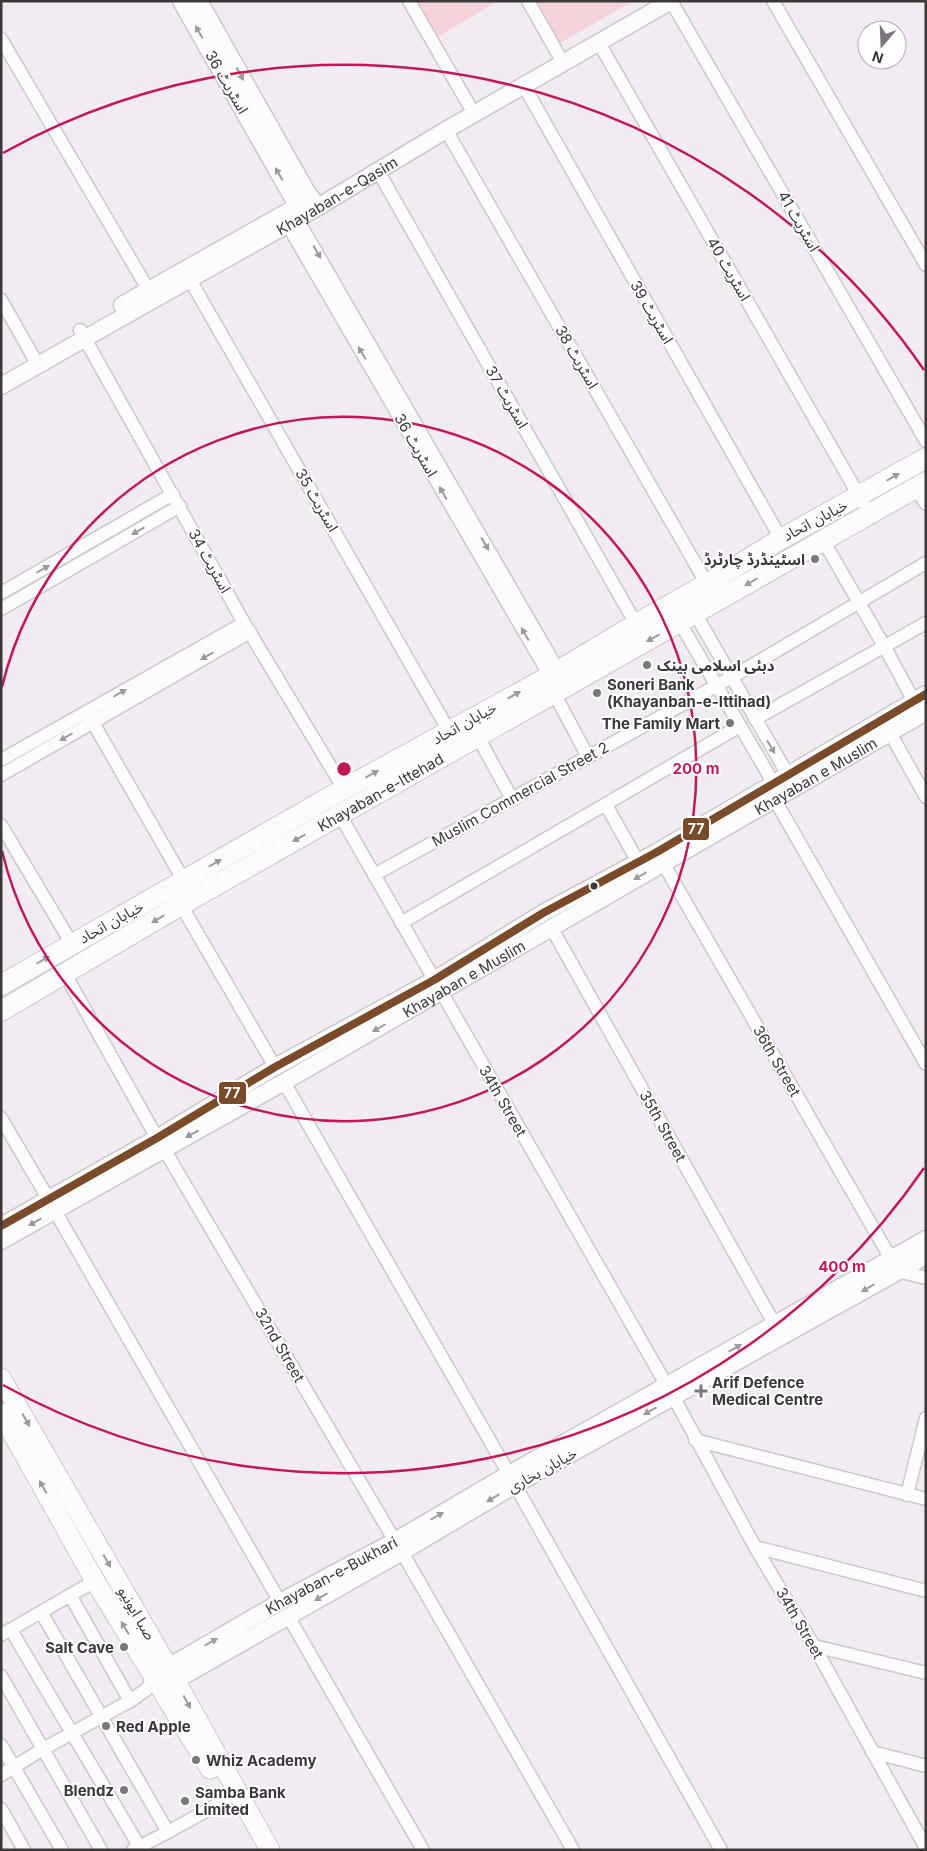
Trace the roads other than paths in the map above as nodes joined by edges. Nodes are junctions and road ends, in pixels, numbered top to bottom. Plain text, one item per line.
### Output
1 (181, 1) edge
2 (199, 1) edge
3 (409, 1) edge
4 (528, 1) edge
5 (650, 1) edge
6 (671, 1) edge
7 (773, 1) edge
8 (1, 39) edge
9 (599, 43) junction
10 (558, 54) junction
11 (524, 86) junction
12 (469, 105) junction
13 (446, 130) junction
14 (378, 171) junction
15 (298, 212) junction
16 (926, 264) edge
17 (187, 274) junction
18 (148, 289) junction
19 (1, 300) edge
20 (83, 334) junction
21 (36, 361) junction
22 (1, 376) edge
23 (1, 386) edge
24 (926, 441) edge
25 (926, 458) edge
26 (922, 491) edge
27 (173, 494) junction
28 (864, 505) junction
29 (180, 506) junction
30 (780, 539) junction
31 (823, 540) junction
32 (926, 563) edge
33 (707, 584) junction
34 (1, 593) edge
35 (677, 600) junction
36 (859, 602) junction
37 (1, 609) edge
38 (688, 618) junction
39 (926, 623) edge
40 (636, 624) junction
41 (247, 628) junction
42 (884, 646) junction
43 (732, 677) junction
44 (554, 680) junction
45 (717, 685) junction
46 (922, 703) edge
47 (89, 717) junction
48 (755, 719) junction
49 (740, 726) junction
50 (449, 731) junction
51 (890, 733) junction
52 (478, 737) junction
53 (41, 744) junction
54 (854, 745) junction
55 (588, 757) junction
56 (1, 760) edge
57 (1, 775) edge
58 (779, 786) junction
59 (344, 789) junction
60 (926, 797) edge
61 (512, 799) junction
62 (606, 805) junction
63 (340, 815) junction
64 (723, 821) junction
65 (1, 825) edge
66 (638, 862) junction
67 (663, 863) junction
68 (374, 875) junction
69 (184, 881) junction
70 (592, 895) junction
71 (181, 905) junction
72 (401, 923) junction
73 (551, 927) junction
74 (72, 944) junction
75 (65, 974) junction
76 (1, 985) edge
77 (438, 986) junction
78 (1, 1011) edge
79 (352, 1034) junction
80 (926, 1064) edge
81 (275, 1068) junction
82 (284, 1082) junction
83 (220, 1109) junction
84 (1, 1118) edge
85 (161, 1144) junction
86 (52, 1205) junction
87 (1, 1226) edge
88 (926, 1238) edge
89 (1, 1241) edge
90 (926, 1256) edge
91 (894, 1265) junction
92 (926, 1278) edge
93 (775, 1325) junction
94 (721, 1364) junction
95 (1, 1378) edge
96 (670, 1392) junction
97 (1, 1413) edge
98 (926, 1418) edge
99 (696, 1440) junction
100 (512, 1480) junction
101 (907, 1495) junction
102 (926, 1500) edge
103 (398, 1547) junction
104 (755, 1547) junction
105 (95, 1581) junction
106 (926, 1591) edge
107 (70, 1595) junction
108 (284, 1609) junction
109 (41, 1612) junction
110 (6, 1632) edge
111 (814, 1646) junction
112 (926, 1674) edge
113 (1, 1676) edge
114 (161, 1680) junction
115 (130, 1701) junction
116 (101, 1716) junction
117 (72, 1733) junction
118 (1, 1745) edge
119 (43, 1749) junction
120 (872, 1752) junction
121 (926, 1766) edge
122 (14, 1767) junction
123 (1, 1774) edge
124 (233, 1796) junction
125 (1, 1809) edge
126 (168, 1832) junction
127 (136, 1848) edge
128 (926, 1848) edge
129 (24, 1850) edge
130 (62, 1850) edge
131 (101, 1850) edge
132 (258, 1850) edge
133 (270, 1850) edge
134 (423, 1850) edge
135 (573, 1850) edge
136 (722, 1850) edge

15 -> 1 street, اسٹریٹ 36
2 -> 15 street, اسٹریٹ 36
3 - 12 street
4 - 10 street
5 - 10 street, Khayaban-e-Qasim
6 - 9 street, Khayaban-e-Qasim
6 - 24 street, اسٹریٹ 41
7 - 16 street
8 - 18 street
9 - 11 street, Khayaban-e-Qasim
9 - 28 street, اسٹریٹ 40
10 - 12 street, Khayaban-e-Qasim
11 - 13 street, Khayaban-e-Qasim
11 - 30 street, اسٹریٹ 39
12 - 15 street, Khayaban-e-Qasim
13 - 14 street, Khayaban-e-Qasim
13 - 33 street, اسٹریٹ 38
14 - 15 street, Khayaban-e-Qasim
14 - 40 street, اسٹریٹ 37
15 - 17 street, Khayaban-e-Qasim
15 - 44 street, اسٹریٹ 36
17 - 18 street, Khayaban-e-Qasim
17 - 20 street, Khayaban-e-Qasim
17 - 50 street, اسٹریٹ 35
18 - 20 street, Khayaban-e-Qasim
19 - 21 street
20 - 21 street, Khayaban-e-Qasim
20 - 27 street, اسٹریٹ 34
21 - 22 street, Khayaban-e-Qasim
21 - 23 street, Khayaban-e-Qasim
28 -> 25 main road, خیابان اتحاد
26 - 28 main road, خیابان اتحاد
27 - 29 street, اسٹریٹ 34
34 -> 27 street
28 - 30 main road, خیابان اتحاد
28 - 31 main road, خیابان اتحاد
29 -> 37 street
29 - 41 street, اسٹریٹ 34
30 - 33 main road, خیابان اتحاد
31 - 36 street
31 -> 38 main road, خیابان اتحاد
32 - 36 street, Muslim Commercial Street 2
33 - 35 main road, خیابان اتحاد
35 - 38 street
35 - 38 street
35 - 40 main road, خیابان اتحاد
36 - 42 street
36 - 43 street, Muslim Commercial Street 2
38 - 43 street
38 -> 44 main road, Khayaban-e-Ittehad
38 - 45 street
39 - 42 street
40 - 44 main road, خیابان اتحاد
41 - 47 street
41 - 59 street, اسٹریٹ 34
42 - 46 street
42 - 48 street
43 - 45 street, Muslim Commercial Street 2
43 - 48 street
50 -> 44 main road, خیابان اتحاد
44 - 52 main road, Khayaban-e-Ittehad
44 - 55 street, اسٹریٹ 36
45 - 49 street
45 - 55 street, Muslim Commercial Street 2
46 - 51 street, Khayaban e Muslim
46 - 54 street, Khayaban e Muslim
47 - 53 street
47 - 69 street
48 -> 58 street
49 - 58 street
49 - 62 street
59 -> 50 main road, خیابان اتحاد
51 - 54 street, Khayaban e Muslim
51 - 60 street
52 - 61 street
52 - 63 main road, Khayaban-e-Ittehad
53 - 56 street
53 - 57 street
54 - 58 street, Khayaban e Muslim
54 - 58 street, Khayaban e Muslim
55 - 61 street, Muslim Commercial Street 2
58 - 64 street, Khayaban e Muslim
58 - 80 street
69 -> 59 main road, خیابان اتحاد
61 - 68 street, Muslim Commercial Street 2
62 - 66 street
62 - 72 street
63 - 68 street, 34th Street
63 -> 71 main road, Khayaban-e-Ittehad
64 - 66 street, Khayaban e Muslim
64 - 67 street, Khayaban e Muslim
65 - 74 street
66 - 70 street, Khayaban e Muslim
67 -> 70 street, Khayaban e Muslim
67 - 91 street, 36th Street
68 - 72 street, 34th Street
69 - 74 main road, خیابان اتحاد
70 - 73 street, Khayaban e Muslim
70 - 77 street, Khayaban e Muslim
71 -> 75 main road, Khayaban-e-Ittehad
71 - 81 street
72 - 77 street, 34th Street
73 - 77 street, Khayaban e Muslim
73 - 93 street, 35th Street
76 -> 74 main road, خیابان اتحاد
75 - 78 main road, Khayaban-e-Ittehad
75 - 85 street, 32nd Street
77 - 79 street, Khayaban e Muslim
77 - 96 street, 34th Street
79 - 81 street, Khayaban e Muslim
79 - 82 street, Khayaban e Muslim
81 - 83 street, Khayaban e Muslim
82 - 83 street, Khayaban e Muslim
82 - 100 street
83 - 85 street, Khayaban e Muslim
84 - 86 street
85 - 86 street, Khayaban e Muslim
85 - 103 street, 32nd Street
86 - 87 street, Khayaban e Muslim
86 -> 89 street, Khayaban e Muslim
86 - 108 street
88 - 91 street, خیابان بخاری
90 - 91 street, خیابان بخاری
91 - 92 street
91 - 93 street, خیابان بخاری
91 -> 94 street, خیابان بخاری
94 -> 93 street, خیابان بخاری
94 - 96 street, خیابان بخاری
95 -> 114 main road, صبا ایونیو
96 - 99 street, 34th Street
96 - 100 street, خیابان بخاری
105 -> 97 main road, صبا ایونیو
98 - 101 street
99 - 101 street
99 - 104 street, 34th Street
100 - 103 street, Khayaban-e-Bukhari
100 - 136 street
101 - 102 street
103 - 108 street, Khayaban-e-Bukhari
103 - 135 street, 32nd Street
104 - 106 street
104 - 111 street, 34th Street
105 - 107 street
114 -> 105 main road, صبا ایونیو
107 - 109 street
107 - 115 street
108 - 114 street, Khayaban-e-Bukhari
108 - 134 street
109 - 110 street
109 - 116 street
110 - 117 street
111 - 112 street
111 - 120 street, 34th Street
113 - 119 street
114 - 115 street, Khayaban-e-Bukhari
114 - 124 main road, صبا ایونیو
115 - 116 street, Khayaban-e-Bukhari
116 - 117 street, Khayaban-e-Bukhari
116 - 126 street
117 - 119 street, Khayaban-e-Bukhari
117 - 127 street
118 - 122 street
119 - 122 street, Khayaban-e-Bukhari
119 - 131 street
120 - 121 street
120 - 128 street, 34th Street
122 - 123 street, Khayaban-e-Bukhari
122 - 130 street
124 - 126 street
124 - 132 main road, صبا ایونیو
124 - 133 main road, صبا ایونیو
125 - 129 street
126 - 127 street

